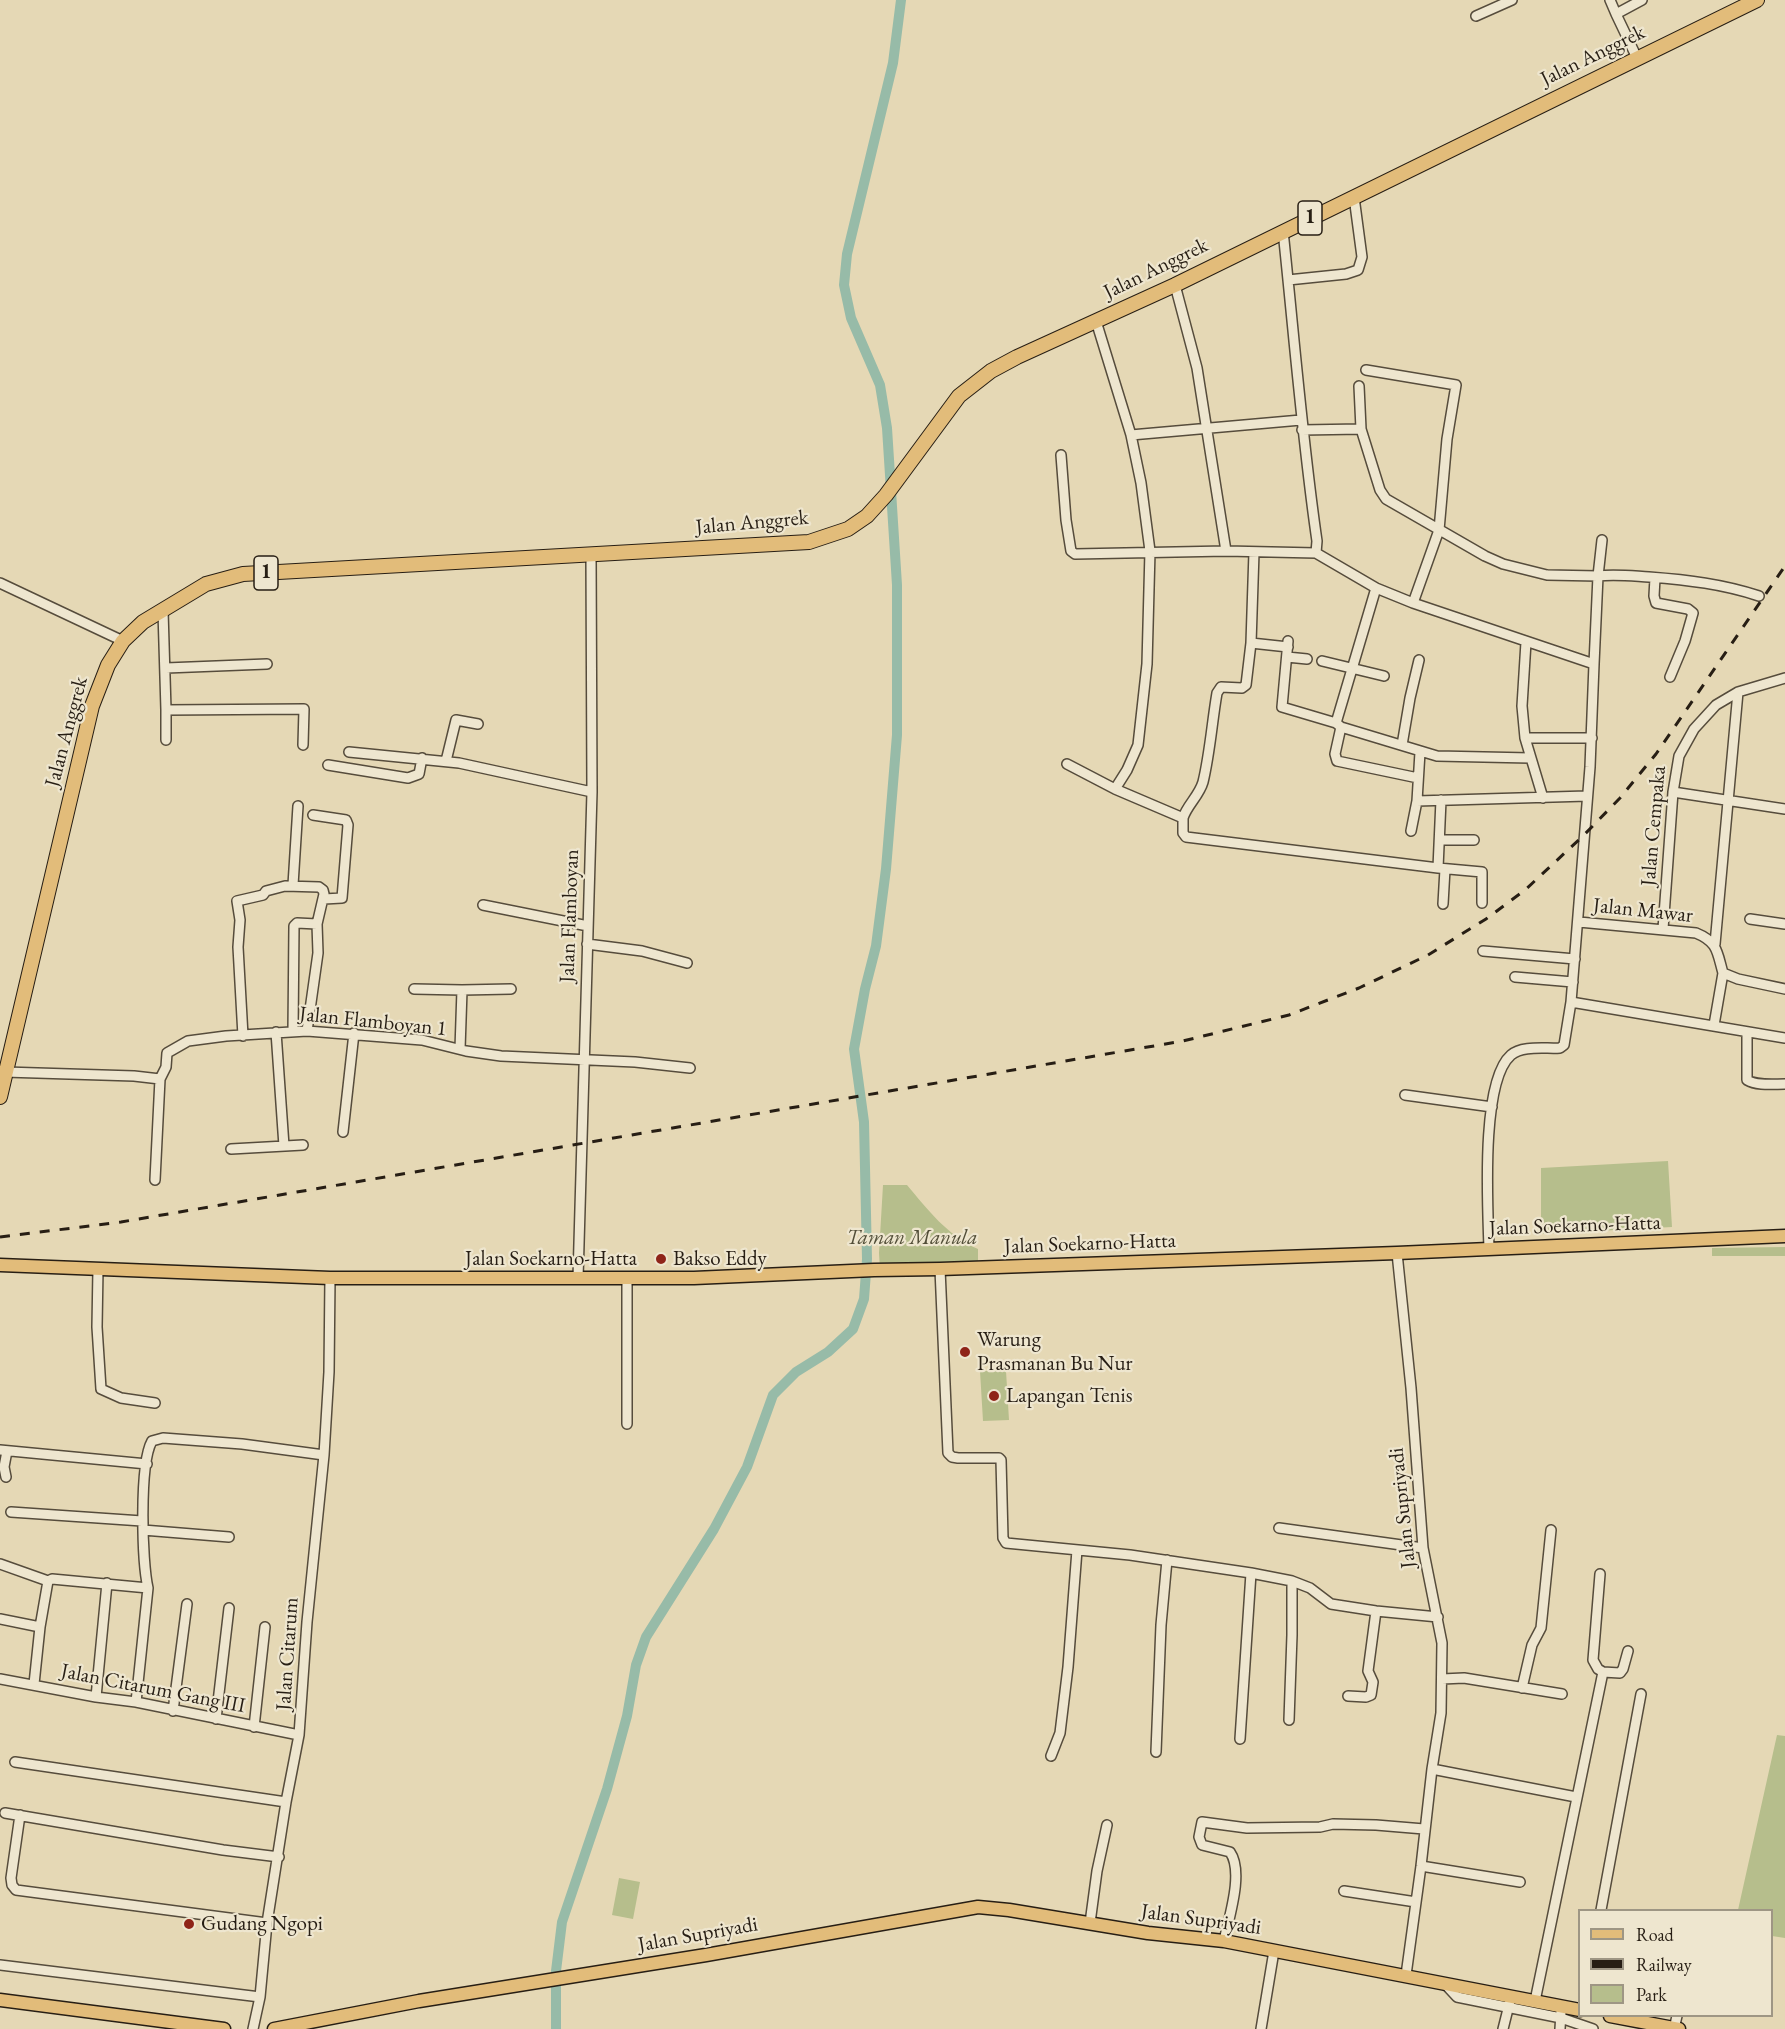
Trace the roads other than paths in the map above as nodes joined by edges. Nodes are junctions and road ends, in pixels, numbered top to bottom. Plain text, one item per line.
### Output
1 (1512, 0) edge
2 (1610, 0) edge
3 (1642, 0) edge
4 (1756, 0) edge
5 (1617, 14) junction
6 (1476, 16) dead end
7 (1637, 58) junction
8 (1354, 197) junction
9 (1283, 231) junction
10 (1288, 280) junction
11 (1174, 285) junction
12 (1096, 321) junction
13 (1366, 370) dead end
14 (1359, 386) dead end
15 (1301, 425) junction
16 (1361, 429) junction
17 (1206, 430) junction
18 (1131, 435) junction
19 (1061, 455) dead end
20 (1439, 530) junction
21 (1602, 540) dead end
22 (1226, 551) junction
23 (1150, 552) junction
24 (1254, 552) junction
25 (1316, 553) junction
26 (591, 555) junction
27 (1598, 576) junction
28 (1655, 578) junction
29 (0, 583) edge
30 (1376, 588) junction
31 (1759, 596) dead end
32 (1413, 603) junction
33 (163, 611) junction
34 (123, 641) junction
35 (1526, 642) junction
36 (1251, 643) junction
37 (1288, 648) junction
38 (1307, 659) dead end
39 (1419, 660) dead end
40 (1322, 661) dead end
41 (267, 664) dead end
42 (1594, 664) junction
43 (1352, 667) junction
44 (166, 668) junction
45 (1384, 676) dead end
46 (1670, 677) dead end
47 (1785, 678) edge
48 (1738, 692) junction
49 (166, 710) junction
50 (478, 724) dead end
51 (1339, 725) junction
52 (1525, 738) junction
53 (1592, 738) junction
54 (166, 740) dead end
55 (303, 745) dead end
56 (1402, 745) junction
57 (349, 752) dead end
58 (1420, 752) junction
59 (1530, 758) junction
60 (422, 759) junction
61 (446, 761) junction
62 (1067, 764) dead end
63 (328, 765) dead end
64 (1418, 778) junction
65 (1115, 789) junction
66 (592, 792) junction
67 (1673, 792) junction
68 (1587, 796) junction
69 (1543, 798) junction
70 (1441, 800) junction
71 (1728, 800) junction
72 (1417, 801) junction
73 (298, 806) dead end
74 (1785, 809) edge
75 (314, 815) dead end
76 (1183, 818) junction
77 (1411, 831) dead end
78 (1440, 840) junction
79 (1474, 840) dead end
80 (1442, 868) junction
81 (293, 885) junction
82 (324, 899) junction
83 (1482, 903) dead end
84 (1443, 904) dead end
85 (483, 905) dead end
86 (1750, 919) dead end
87 (1578, 922) junction
88 (317, 924) junction
89 (1785, 924) edge
90 (588, 926) junction
91 (1663, 929) junction
92 (587, 944) junction
93 (1714, 944) junction
94 (1483, 951) dead end
95 (1575, 959) junction
96 (687, 963) dead end
97 (1723, 973) junction
98 (1515, 977) dead end
99 (1573, 982) junction
100 (414, 989) dead end
101 (510, 989) dead end
102 (1785, 989) edge
103 (462, 990) junction
104 (1571, 1002) junction
105 (1714, 1025) junction
106 (293, 1031) junction
107 (307, 1031) junction
108 (276, 1032) junction
109 (1747, 1033) junction
110 (354, 1034) junction
111 (243, 1036) junction
112 (1785, 1038) edge
113 (460, 1049) junction
114 (583, 1061) junction
115 (690, 1068) dead end
116 (5, 1072) junction
117 (160, 1079) junction
118 (1785, 1084) edge
119 (1404, 1095) dead end
120 (0, 1097) edge
121 (1492, 1107) junction
122 (344, 1132) dead end
123 (303, 1145) dead end
124 (284, 1146) junction
125 (231, 1149) dead end
126 (154, 1180) dead end
127 (1785, 1236) edge
128 (1489, 1249) junction
129 (1397, 1253) junction
130 (0, 1265) edge
131 (98, 1269) junction
132 (940, 1269) junction
133 (330, 1278) junction
134 (578, 1278) junction
135 (627, 1279) junction
136 (155, 1403) dead end
137 (627, 1424) dead end
138 (4, 1450) edge
139 (324, 1455) junction
140 (147, 1464) junction
141 (6, 1477) dead end
142 (11, 1512) dead end
143 (143, 1525) junction
144 (1279, 1528) dead end
145 (1551, 1530) dead end
146 (229, 1537) dead end
147 (1423, 1548) junction
148 (1077, 1550) junction
149 (1167, 1560) junction
150 (0, 1564) edge
151 (1251, 1574) junction
152 (1600, 1574) dead end
153 (48, 1581) junction
154 (1292, 1581) junction
155 (107, 1583) junction
156 (148, 1588) junction
157 (187, 1604) dead end
158 (229, 1608) dead end
159 (1376, 1611) junction
160 (1438, 1617) junction
161 (0, 1619) edge
162 (39, 1627) junction
163 (266, 1628) dead end
164 (1628, 1651) dead end
165 (1602, 1672) junction
166 (0, 1679) edge
167 (1442, 1679) junction
168 (34, 1684) junction
169 (1522, 1688) junction
170 (1562, 1694) dead end
171 (1641, 1694) dead end
172 (1348, 1696) dead end
173 (96, 1697) junction
174 (136, 1702) junction
175 (173, 1711) junction
176 (216, 1719) junction
177 (1289, 1720) dead end
178 (254, 1727) junction
179 (299, 1736) junction
180 (1240, 1739) dead end
181 (1155, 1752) dead end
182 (1052, 1756) dead end
183 (15, 1762) dead end
184 (1432, 1768) junction
185 (1576, 1797) junction
186 (286, 1802) junction
187 (5, 1813) dead end
188 (20, 1815) junction
189 (1107, 1826) dead end
190 (1424, 1829) junction
191 (279, 1857) junction
192 (1421, 1866) junction
193 (1520, 1882) dead end
194 (1344, 1891) dead end
195 (1416, 1902) junction
196 (1601, 1909) edge
197 (267, 1923) junction
198 (1090, 1923) junction
199 (1224, 1941) junction
200 (1274, 1951) junction
201 (0, 1965) edge
202 (1406, 1975) junction
203 (260, 1997) junction
204 (0, 2000) edge
205 (1511, 2001) junction
206 (1535, 2001) junction
207 (1578, 2010) edge
208 (1561, 2012) junction
209 (1617, 2017) edge
210 (1581, 2020) edge
211 (1676, 2025) edge
212 (224, 2029) edge
213 (253, 2029) edge
214 (274, 2029) edge
215 (1261, 2029) edge
216 (1503, 2029) edge
217 (1560, 2029) edge
218 (1593, 2029) edge

1 - 6 street
2 - 5 street
3 - 5 street
4 - 7 highway, Jalan Anggrek / 1
5 - 7 street
7 - 8 highway, Jalan Anggrek / 1
8 - 9 highway, Jalan Anggrek / 1
8 - 10 street
9 - 10 street
9 - 11 highway, Jalan Anggrek / 1
10 - 15 street
11 - 12 highway, Jalan Anggrek / 1
11 - 17 street
12 - 18 street
12 - 26 highway, Jalan Anggrek / 1
13 - 20 street
14 - 16 street
15 - 16 street
15 - 17 street
15 - 25 street
16 - 20 street
17 - 18 street
17 - 22 street
18 - 23 street
19 - 23 street
20 - 27 street
20 - 32 street
21 - 27 street
22 - 23 street
22 - 24 street
23 - 65 street
24 - 25 street
24 - 36 street
25 - 30 street
26 - 33 highway, Jalan Anggrek / 1
26 - 66 street, Jalan Flamboyan
27 - 28 street
27 - 42 street
28 - 31 street
28 - 46 street
29 - 34 street
30 - 32 street
30 - 43 street
32 - 35 street
33 - 34 highway, Jalan Anggrek / 1
33 - 44 street
34 - 116 highway, Jalan Anggrek / 1
35 - 42 street
35 - 52 street
36 - 37 street
36 - 76 street
37 - 38 street
37 - 51 street
39 - 56 street
40 - 43 street
41 - 44 street
42 - 53 street
43 - 45 street
43 - 51 street
44 - 49 street
47 - 48 street, Jalan Cempaka
48 - 67 street, Jalan Cempaka
48 - 71 street
49 - 54 street
49 - 55 street
50 - 61 street
51 - 56 street
51 - 64 street
52 - 53 street
52 - 59 street
53 - 68 street
56 - 58 street
57 - 60 street
58 - 59 street
58 - 64 street
59 - 69 street
60 - 61 street
60 - 63 street
61 - 66 street
62 - 65 street
64 - 72 street
65 - 76 street
66 - 90 street, Jalan Flamboyan
67 - 71 street
67 - 91 street, Jalan Cempaka
68 - 69 street
68 - 87 street
69 - 70 street
70 - 72 street
70 - 78 street
71 - 74 street
71 - 93 street
72 - 77 street
73 - 81 street
75 - 82 street
76 - 80 street
78 - 79 street
78 - 80 street
80 - 83 street
80 - 84 street
81 - 82 street
81 - 111 street
82 - 88 street
85 - 90 street
86 - 89 street
87 - 91 street, Jalan Mawar
87 - 95 street
88 - 106 street
88 - 107 street
90 - 92 street, Jalan Flamboyan
91 - 93 street, Jalan Mawar
92 - 96 street
92 - 114 street, Jalan Flamboyan
93 - 97 street, Jalan Mawar
94 - 95 street
95 - 99 street
97 - 102 street
97 - 105 street
98 - 99 street
99 - 104 street
100 - 103 street
101 - 103 street
103 - 113 street
104 - 105 street
104 - 121 street
105 - 109 street
106 - 107 street, Jalan Flamboyan 1
106 - 108 street, Jalan Flamboyan 1
107 - 110 street, Jalan Flamboyan 1
108 - 111 street, Jalan Flamboyan 1
108 - 124 street
109 - 112 street
109 - 118 street
110 - 113 street, Jalan Flamboyan 1
110 - 122 street
111 - 117 street, Jalan Flamboyan 1
113 - 114 street, Jalan Flamboyan 1
114 - 115 street, Jalan Flamboyan 1
114 - 134 street, Jalan Flamboyan
116 - 117 street
116 - 120 highway, Jalan Anggrek / 1
117 - 126 street, Jalan Flamboyan 1
119 - 121 street
121 - 128 street
123 - 124 street
124 - 125 street
127 - 128 main road, Jalan Soekarno-Hatta
128 - 129 main road, Jalan Soekarno-Hatta
129 - 132 main road, Jalan Soekarno-Hatta
129 - 147 street, Jalan Supriyadi
130 - 131 main road, Jalan Soekarno-Hatta
131 - 133 main road, Jalan Soekarno-Hatta
131 - 136 street
132 - 135 main road, Jalan Soekarno-Hatta
132 - 148 street
133 - 134 main road, Jalan Soekarno-Hatta
133 - 139 street, Jalan Citarum
134 - 135 main road, Jalan Soekarno-Hatta
135 - 137 street
138 - 140 street
138 - 141 street
139 - 140 street
139 - 179 street, Jalan Citarum
140 - 143 street
142 - 143 street
143 - 146 street
143 - 156 street
144 - 147 street
145 - 169 street
147 - 160 street, Jalan Supriyadi
148 - 149 street
148 - 182 street
149 - 151 street
149 - 181 street
150 - 153 street
151 - 154 street
151 - 180 street
152 - 165 street
153 - 155 street
153 - 162 street
154 - 159 street
154 - 177 street
155 - 156 street
155 - 173 street
156 - 174 street
157 - 175 street
158 - 176 street
159 - 160 street
159 - 172 street
160 - 167 street, Jalan Supriyadi
161 - 162 street
162 - 168 street
163 - 178 street
164 - 165 street
165 - 185 street
166 - 168 street, Jalan Citarum Gang III
167 - 169 street
167 - 184 street, Jalan Supriyadi
168 - 173 street, Jalan Citarum Gang III
169 - 170 street
171 - 196 street
173 - 174 street, Jalan Citarum Gang III
174 - 175 street, Jalan Citarum Gang III
175 - 176 street, Jalan Citarum Gang III
176 - 178 street, Jalan Citarum Gang III
178 - 179 street, Jalan Citarum Gang III
179 - 186 street, Jalan Citarum
183 - 186 street
184 - 185 street
184 - 190 street, Jalan Supriyadi
185 - 206 street
186 - 191 street, Jalan Citarum
187 - 188 street
188 - 191 street
188 - 197 street
189 - 198 street
190 - 192 street, Jalan Supriyadi
190 - 199 street
191 - 197 street, Jalan Citarum
192 - 193 street
192 - 195 street, Jalan Supriyadi
194 - 195 street
195 - 202 street, Jalan Supriyadi
197 - 203 street, Jalan Citarum
198 - 199 main road, Jalan Supriyadi
198 - 214 main road, Jalan Supriyadi
199 - 200 main road, Jalan Supriyadi
200 - 202 main road, Jalan Supriyadi
200 - 215 street
201 - 203 street
202 - 205 main road
203 - 213 street, Jalan Citarum
204 - 212 main road
205 - 206 main road
205 - 208 street
205 - 216 street
206 - 208 main road
207 - 208 main road
208 - 210 street
208 - 217 street
209 - 211 main road
210 - 218 street

